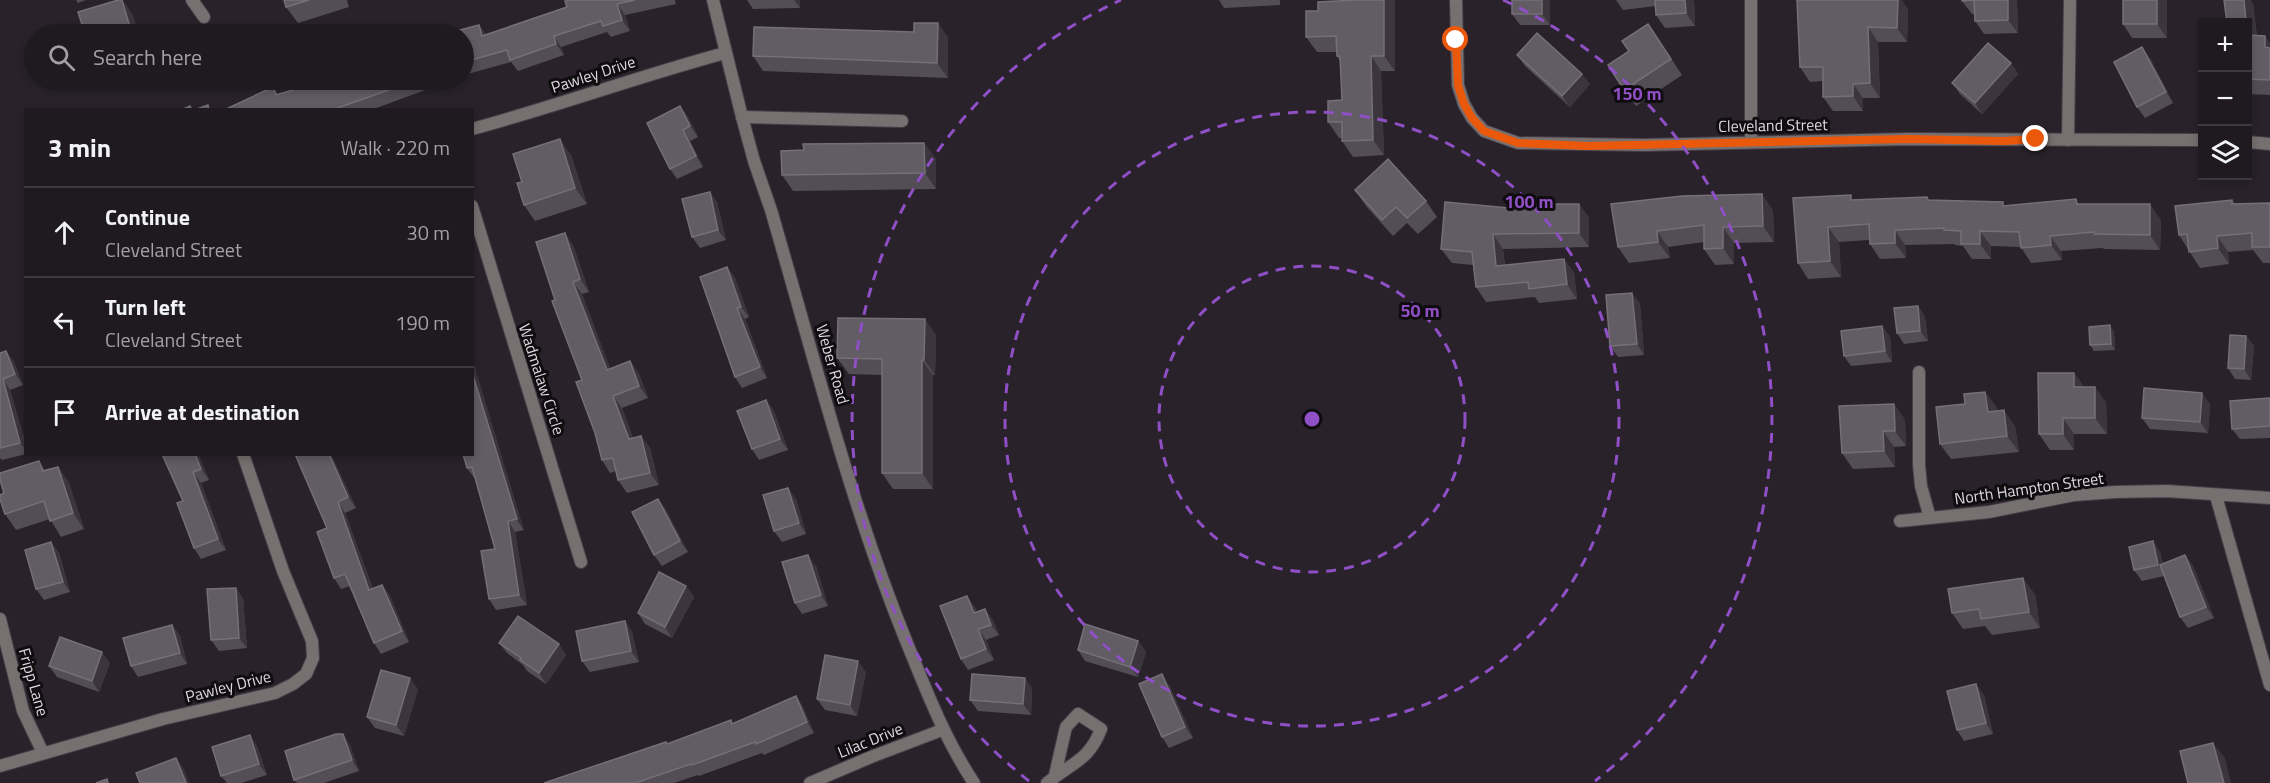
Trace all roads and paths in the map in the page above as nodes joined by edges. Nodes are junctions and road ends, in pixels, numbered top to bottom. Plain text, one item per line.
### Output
1 (192, 0) edge
2 (713, 0) edge
3 (1456, 0) edge
4 (1751, 0) edge
5 (2070, 0) edge
6 (204, 17) dead end
7 (725, 53) junction
8 (742, 117) junction
9 (902, 121) dead end
10 (474, 128) edge
11 (2068, 140) junction
12 (2198, 140) edge
13 (1751, 142) junction
14 (2252, 142) edge
15 (2270, 144) edge
16 (474, 213) edge
17 (1920, 372) dead end
18 (244, 456) edge
19 (2216, 496) junction
20 (2270, 498) edge
21 (1930, 518) junction
22 (1900, 521) dead end
23 (581, 562) dead end
24 (0, 619) edge
25 (2270, 685) edge
26 (942, 730) junction
27 (43, 753) junction
28 (0, 766) edge
29 (1051, 779) edge
30 (810, 783) edge
31 (974, 783) edge

1 - 6 street
2 - 7 street, Weber Road
3 - 13 street, Cleveland Street
4 - 13 street
5 - 11 street
7 - 8 street, Weber Road
7 - 10 street, Pawley Drive
8 - 9 street
8 - 26 street, Weber Road
11 - 12 street, Cleveland Street
11 - 13 street, Cleveland Street
14 - 15 street
16 - 23 street, Wadmalaw Circle
17 - 21 street
18 - 27 street, Pawley Drive
19 - 20 street, North Hampton Street
19 - 21 street, North Hampton Street
19 - 25 street
21 - 22 street, North Hampton Street
24 - 27 street, Fripp Lane
26 - 30 street, Lilac Drive
26 - 31 street, Weber Road
27 - 28 street, Pawley Drive
29 - 29 street

